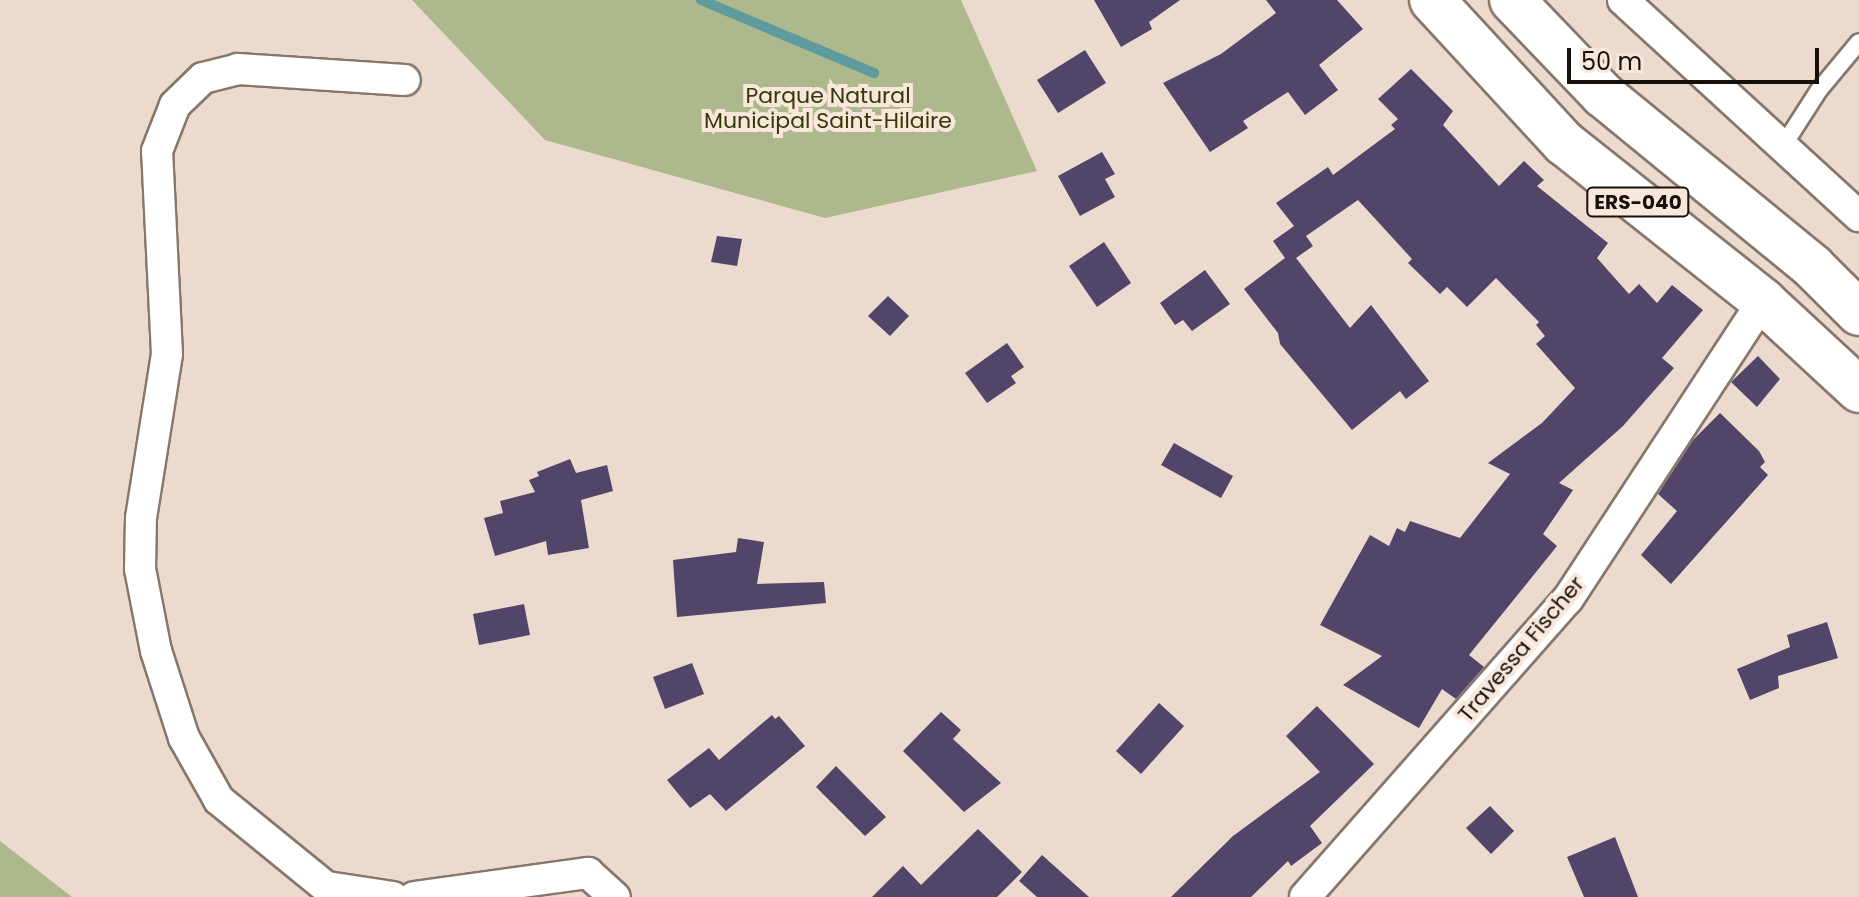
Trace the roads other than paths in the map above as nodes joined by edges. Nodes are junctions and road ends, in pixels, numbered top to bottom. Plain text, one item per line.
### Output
1 (1432, 0) edge
2 (1512, 0) edge
3 (1623, 0) edge
4 (1859, 42) edge
5 (405, 80) dead end
6 (1783, 146) junction
7 (1859, 216) edge
8 (1763, 301) junction
9 (1859, 313) edge
10 (1859, 390) edge
11 (393, 897) edge
12 (414, 897) edge
13 (615, 897) edge
14 (1305, 897) edge

1 - 8 main road, ERS-040
2 - 9 main road, ERS-040
3 - 6 street
4 - 6 lane
5 - 11 street
6 - 7 street
8 - 10 main road, ERS-040
8 - 14 street, Travessa Fischer
12 - 13 street

